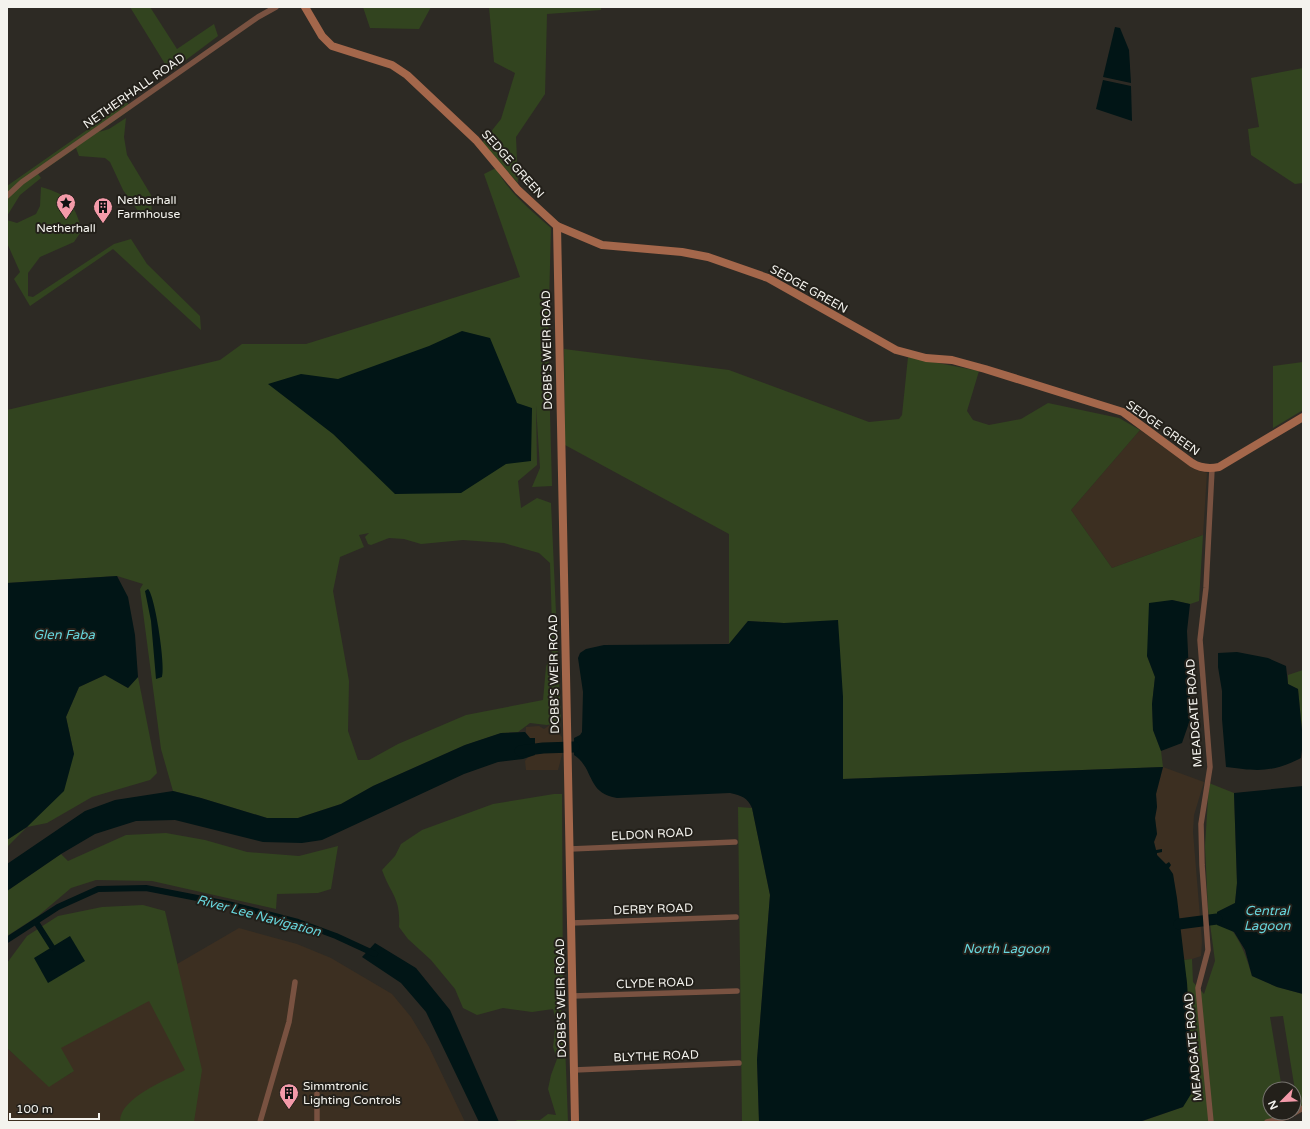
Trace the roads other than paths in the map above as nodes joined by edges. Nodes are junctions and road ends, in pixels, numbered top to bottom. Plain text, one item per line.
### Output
1 (276, 7) edge
2 (306, 7) edge
3 (7, 196) edge
4 (557, 226) junction
5 (1303, 417) edge
6 (1212, 469) junction
7 (735, 842) dead end
8 (570, 849) junction
9 (736, 917) dead end
10 (571, 922) junction
11 (294, 982) dead end
12 (737, 991) dead end
13 (572, 996) junction
14 (739, 1064) dead end
15 (574, 1070) junction
16 (317, 1094) dead end
17 (260, 1122) edge
18 (317, 1122) edge
19 (575, 1122) edge
20 (1210, 1122) edge

1 - 3 street, NETHERHALL ROAD
2 - 4 street, SEDGE GREEN
4 - 6 street, SEDGE GREEN
4 - 8 street, DOBB'S WEIR ROAD
5 - 6 street
6 - 20 street, MEADGATE ROAD
7 - 8 street, ELDON ROAD
8 - 10 street, DOBB'S WEIR ROAD
9 - 10 street, DERBY ROAD
10 - 13 street, DOBB'S WEIR ROAD
11 - 17 street
12 - 13 street, CLYDE ROAD
13 - 15 street, DOBB'S WEIR ROAD
14 - 15 street, BLYTHE ROAD
15 - 19 street, DOBB'S WEIR ROAD
16 - 18 street

